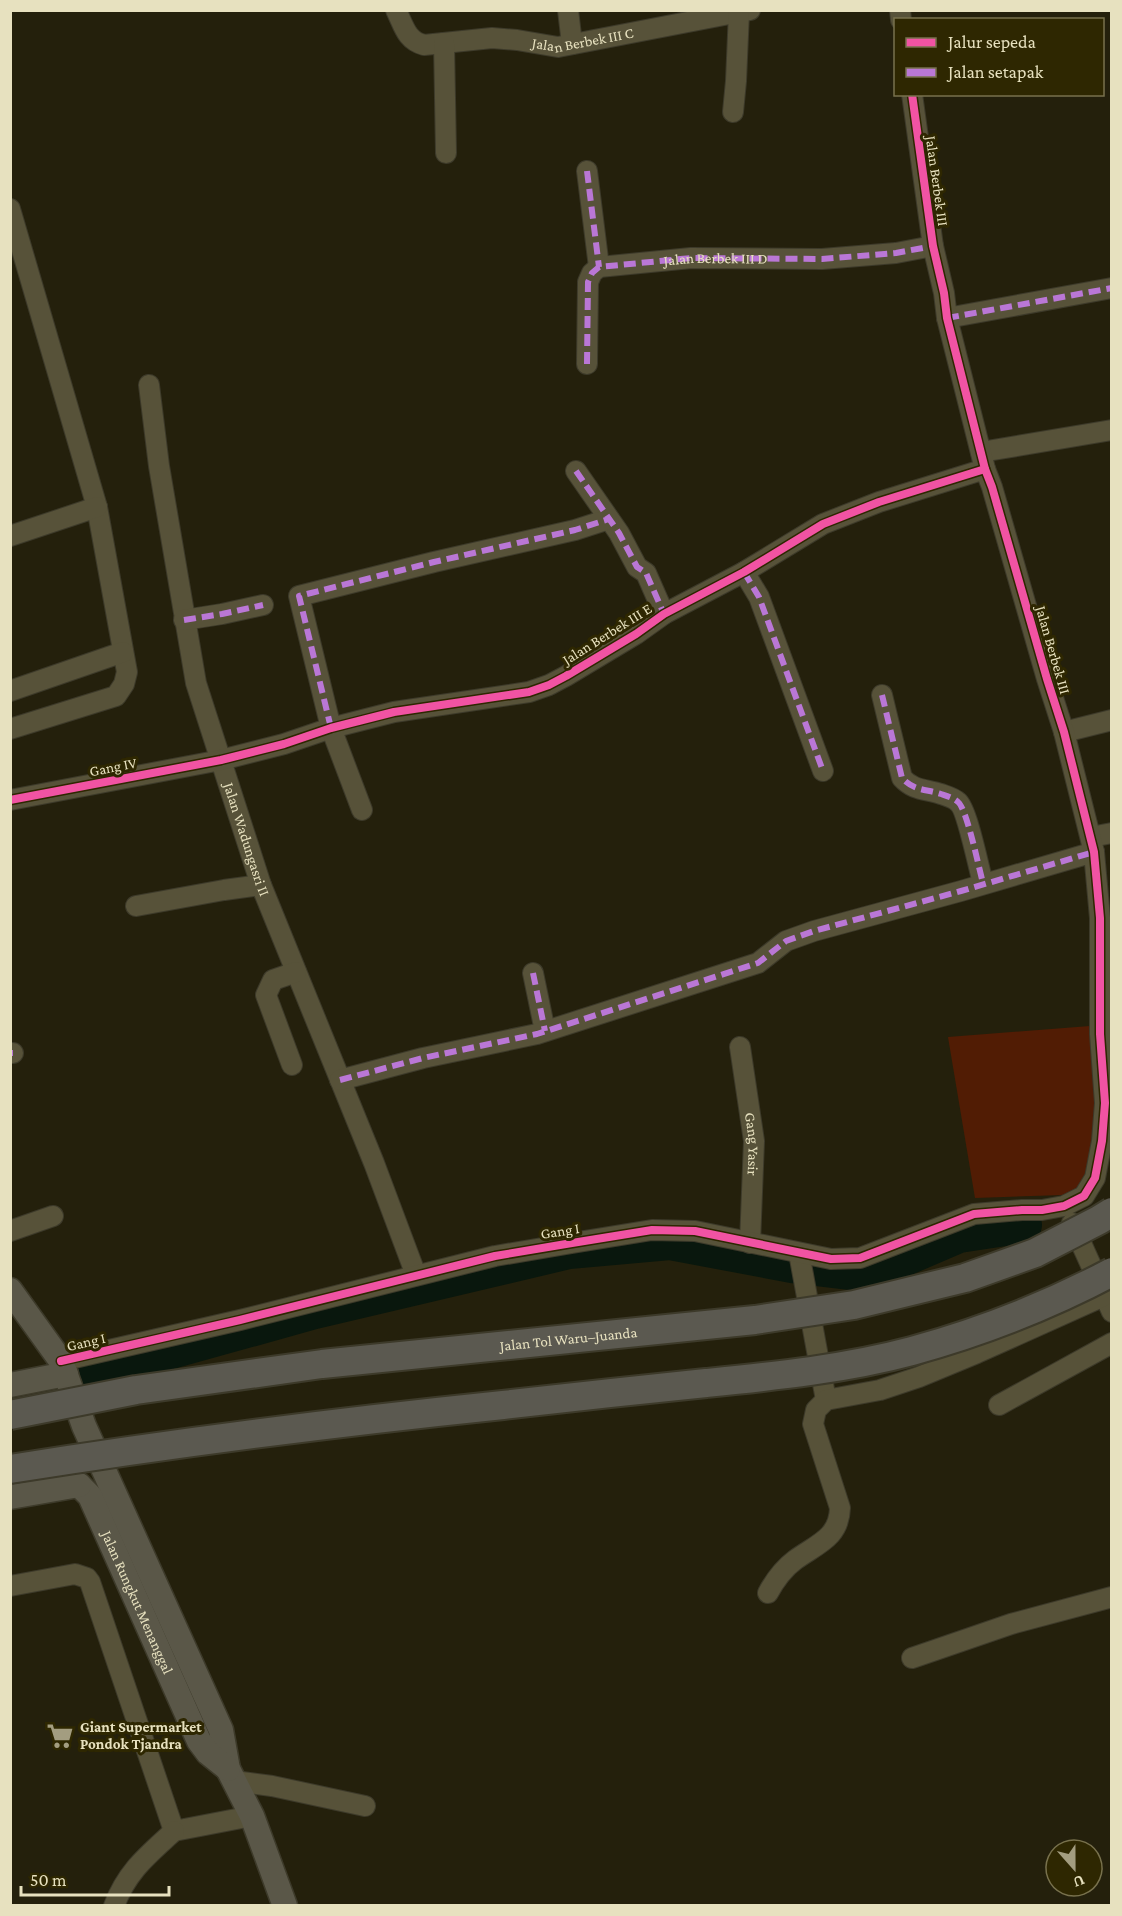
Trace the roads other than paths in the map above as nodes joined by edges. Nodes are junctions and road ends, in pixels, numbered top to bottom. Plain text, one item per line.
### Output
1 (396, 10) edge
2 (568, 10) edge
3 (745, 11) edge
4 (444, 43) junction
5 (572, 44) junction
6 (912, 96) edge
7 (733, 112) dead end
8 (446, 153) dead end
9 (587, 171) dead end
10 (10, 209) edge
11 (933, 246) junction
12 (599, 267) junction
13 (1112, 288) edge
14 (947, 318) junction
15 (587, 364) dead end
16 (149, 386) dead end
17 (1112, 430) edge
18 (983, 460) junction
19 (576, 471) dead end
20 (97, 507) junction
21 (609, 519) junction
22 (10, 536) edge
23 (744, 572) junction
24 (263, 605) dead end
25 (664, 614) junction
26 (184, 620) junction
27 (123, 652) junction
28 (10, 691) edge
29 (882, 694) dead end
30 (1112, 720) edge
31 (331, 728) junction
32 (10, 729) edge
33 (1064, 732) junction
34 (221, 760) junction
35 (823, 771) dead end
36 (10, 800) edge
37 (363, 810) dead end
38 (1112, 833) edge
39 (1092, 844) junction
40 (983, 884) junction
41 (261, 885) junction
42 (136, 906) dead end
43 (296, 972) junction
44 (533, 973) dead end
45 (545, 1031) junction
46 (740, 1047) dead end
47 (292, 1065) dead end
48 (340, 1080) junction
49 (1064, 1206) junction
50 (1112, 1212) edge
51 (53, 1216) dead end
52 (10, 1231) edge
53 (750, 1243) junction
54 (800, 1258) junction
55 (416, 1275) junction
56 (10, 1290) edge
57 (1109, 1297) edge
58 (1112, 1342) edge
59 (64, 1368) junction
60 (10, 1385) edge
61 (825, 1400) junction
62 (999, 1406) dead end
63 (10, 1415) edge
64 (84, 1426) junction
65 (10, 1469) edge
66 (79, 1485) junction
67 (10, 1497) edge
68 (10, 1586) edge
69 (768, 1593) dead end
70 (1112, 1597) edge
71 (912, 1658) dead end
72 (231, 1775) junction
73 (365, 1806) dead end
74 (252, 1816) junction
75 (174, 1831) junction
76 (114, 1905) edge
77 (285, 1905) edge

1 - 4 street, Jalan Berbek III C
2 - 5 street
3 - 5 street, Jalan Berbek III C
3 - 7 street
4 - 5 street, Jalan Berbek III C
4 - 8 street
6 - 11 street, Jalan Berbek III
9 - 12 street
10 - 20 street
11 - 12 street, Jalan Berbek III D
11 - 14 street, Jalan Berbek III
12 - 15 street
13 - 14 street
14 - 18 street, Jalan Berbek III
16 - 26 street, Jalan Wadungasri II
17 - 18 street, Jalan Berbek III E
18 - 23 street, Jalan Berbek III E
18 - 33 street, Jalan Berbek III
19 - 21 street
20 - 22 street
20 - 27 street
21 - 25 street
21 - 31 street
23 - 25 street, Jalan Berbek III E
23 - 35 street
24 - 26 street
25 - 31 street, Jalan Berbek III E
26 - 34 street, Jalan Wadungasri II
27 - 28 street
27 - 32 street
29 - 40 street
30 - 33 street
31 - 34 street, Jalan Berbek III E
31 - 37 street
33 - 39 street, Jalan Berbek III
34 - 36 street, Gang IV
34 - 41 street, Jalan Wadungasri II
38 - 39 street
39 - 40 street
39 - 49 street, Jalan Berbek III
40 - 45 street
41 - 42 street
41 - 43 street, Jalan Wadungasri II
43 - 47 street
43 - 48 street, Jalan Wadungasri II
44 - 45 street
45 - 48 street
46 - 53 street, Gang Yasir
48 - 55 street, Jalan Wadungasri II
49 - 54 street, Gang I
49 - 57 street
50 - 63 highway, Jalan Tol Waru–Juanda, bridge
51 - 52 street
53 - 54 street, Gang I
53 - 55 street, Gang I
54 - 61 street
55 - 59 street, Gang I
56 - 59 main road, Jalan Rungkut Menanggal
57 - 61 street
57 - 65 highway, bridge
58 - 62 street
59 - 60 main road
59 - 64 main road, Jalan Rungkut Menanggal
61 - 69 street
64 - 66 main road, Jalan Rungkut Menanggal
64 - 72 main road, Jalan Rungkut Menanggal
66 - 67 main road
66 - 72 main road, Jalan Rungkut Menanggal
68 - 75 street
70 - 71 street
72 - 73 street
72 - 74 main road, Jalan Rungkut Menanggal
74 - 75 street
74 - 77 main road, Jalan Rungkut Menanggal
75 - 76 street

